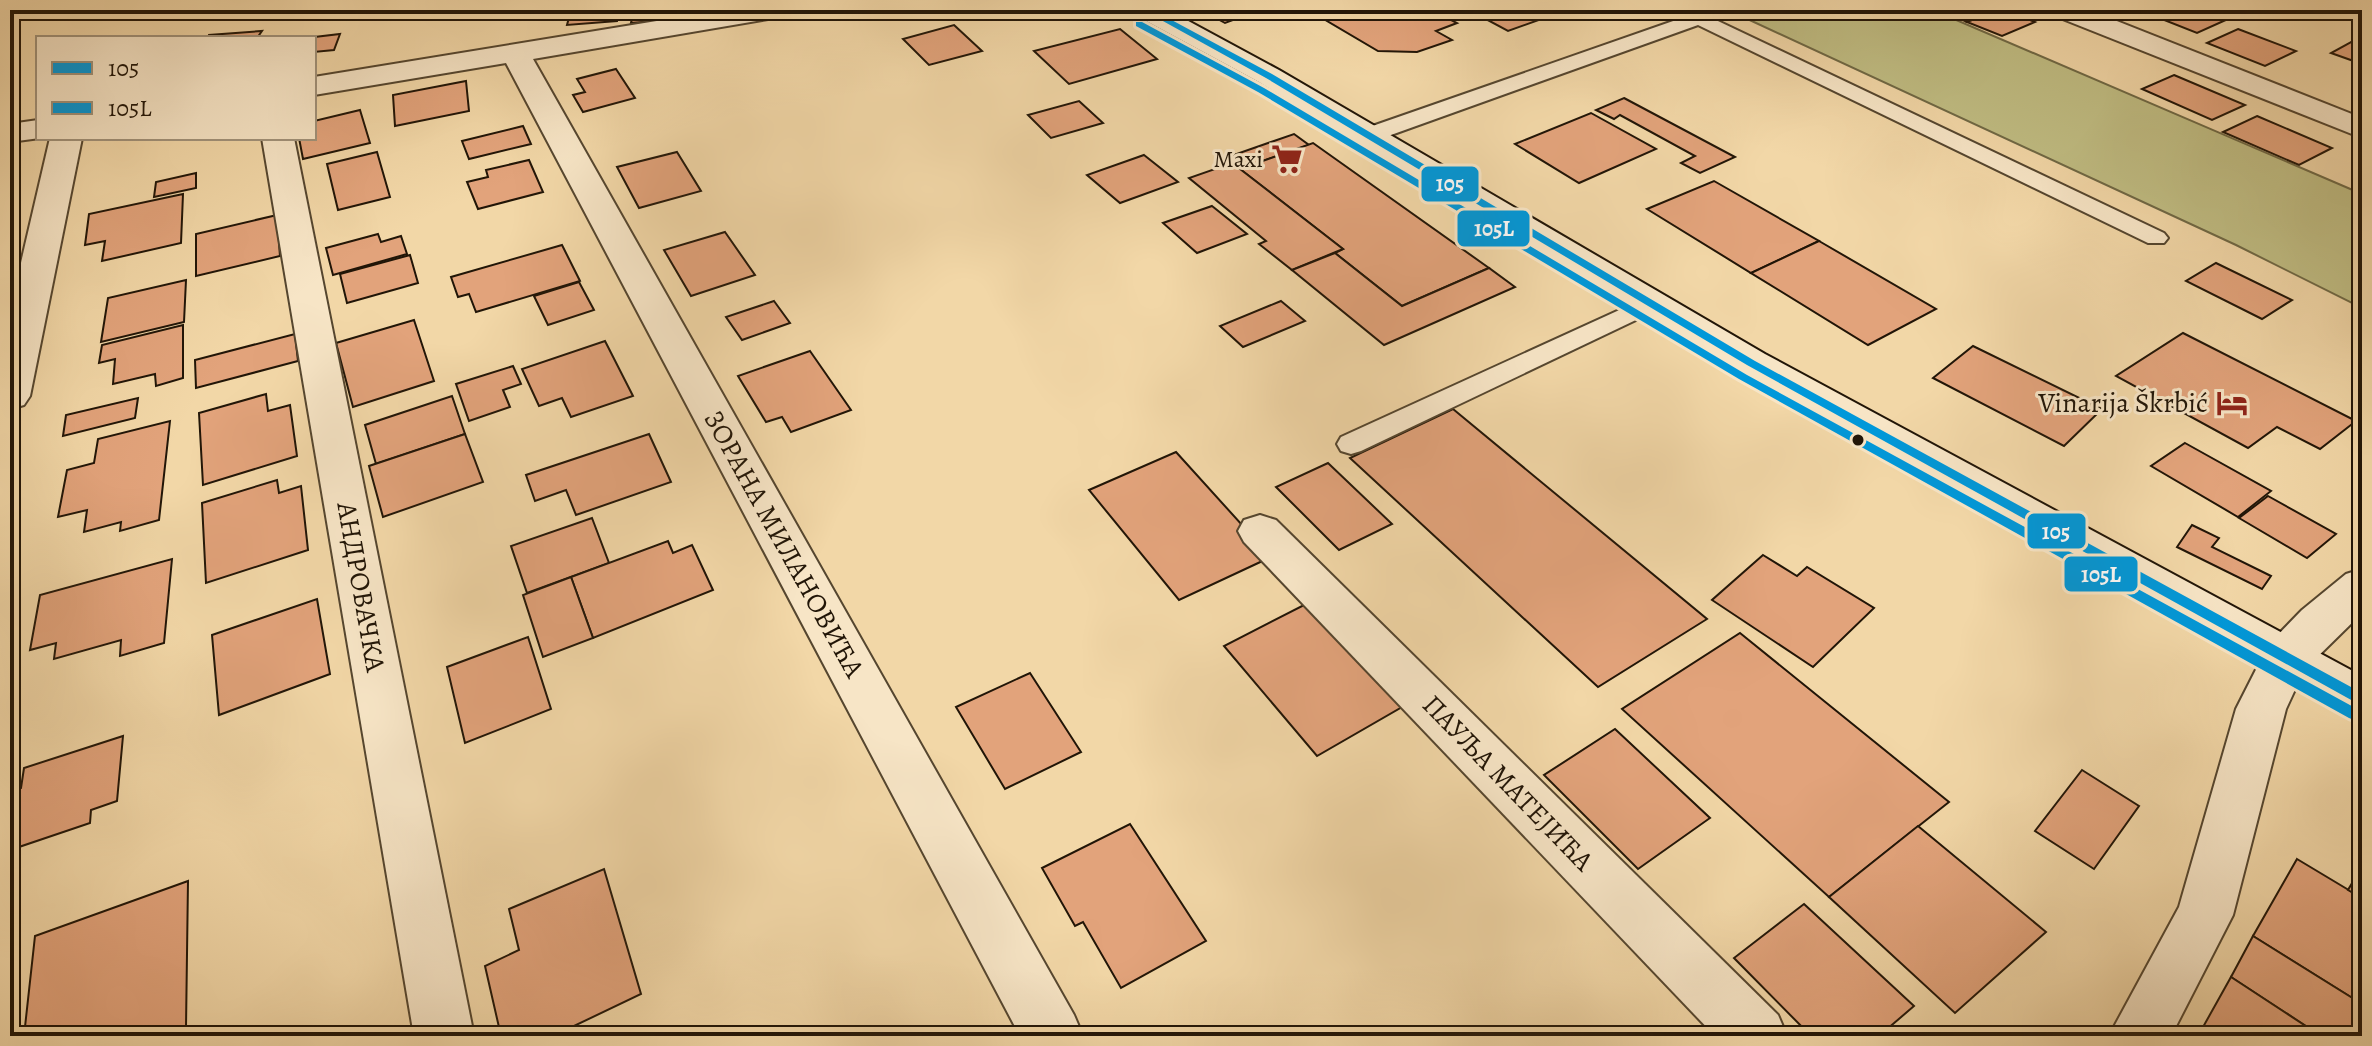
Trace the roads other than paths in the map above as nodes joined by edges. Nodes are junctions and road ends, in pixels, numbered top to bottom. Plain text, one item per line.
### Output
1 (774, 10) edge
2 (1147, 10) edge
3 (2065, 10) edge
4 (515, 53) junction
5 (316, 86) edge
6 (36, 129) edge
7 (2362, 129) edge
8 (10, 133) edge
9 (1369, 135) junction
10 (66, 140) edge
11 (278, 140) edge
12 (2156, 238) dead end
13 (1650, 304) junction
14 (12, 378) edge
15 (1351, 444) dead end
16 (1260, 531) dead end
17 (2362, 586) edge
18 (2286, 658) junction
19 (2362, 700) edge
20 (444, 1036) edge
21 (1053, 1036) edge
22 (1757, 1036) edge
23 (2139, 1036) edge

1 - 4 street
2 - 9 street
3 - 7 street
4 - 5 street
4 - 21 street, ЗОРАНА МИЛАНОВИЋА
6 - 8 street
9 - 12 lane
9 - 13 street
10 - 14 street
11 - 20 street, АНДРОВАЧКА
13 - 15 lane
13 - 18 street
16 - 22 street, ПАУЉА МАТЕЈИЋА
17 - 18 street
18 - 19 street
18 - 23 street

